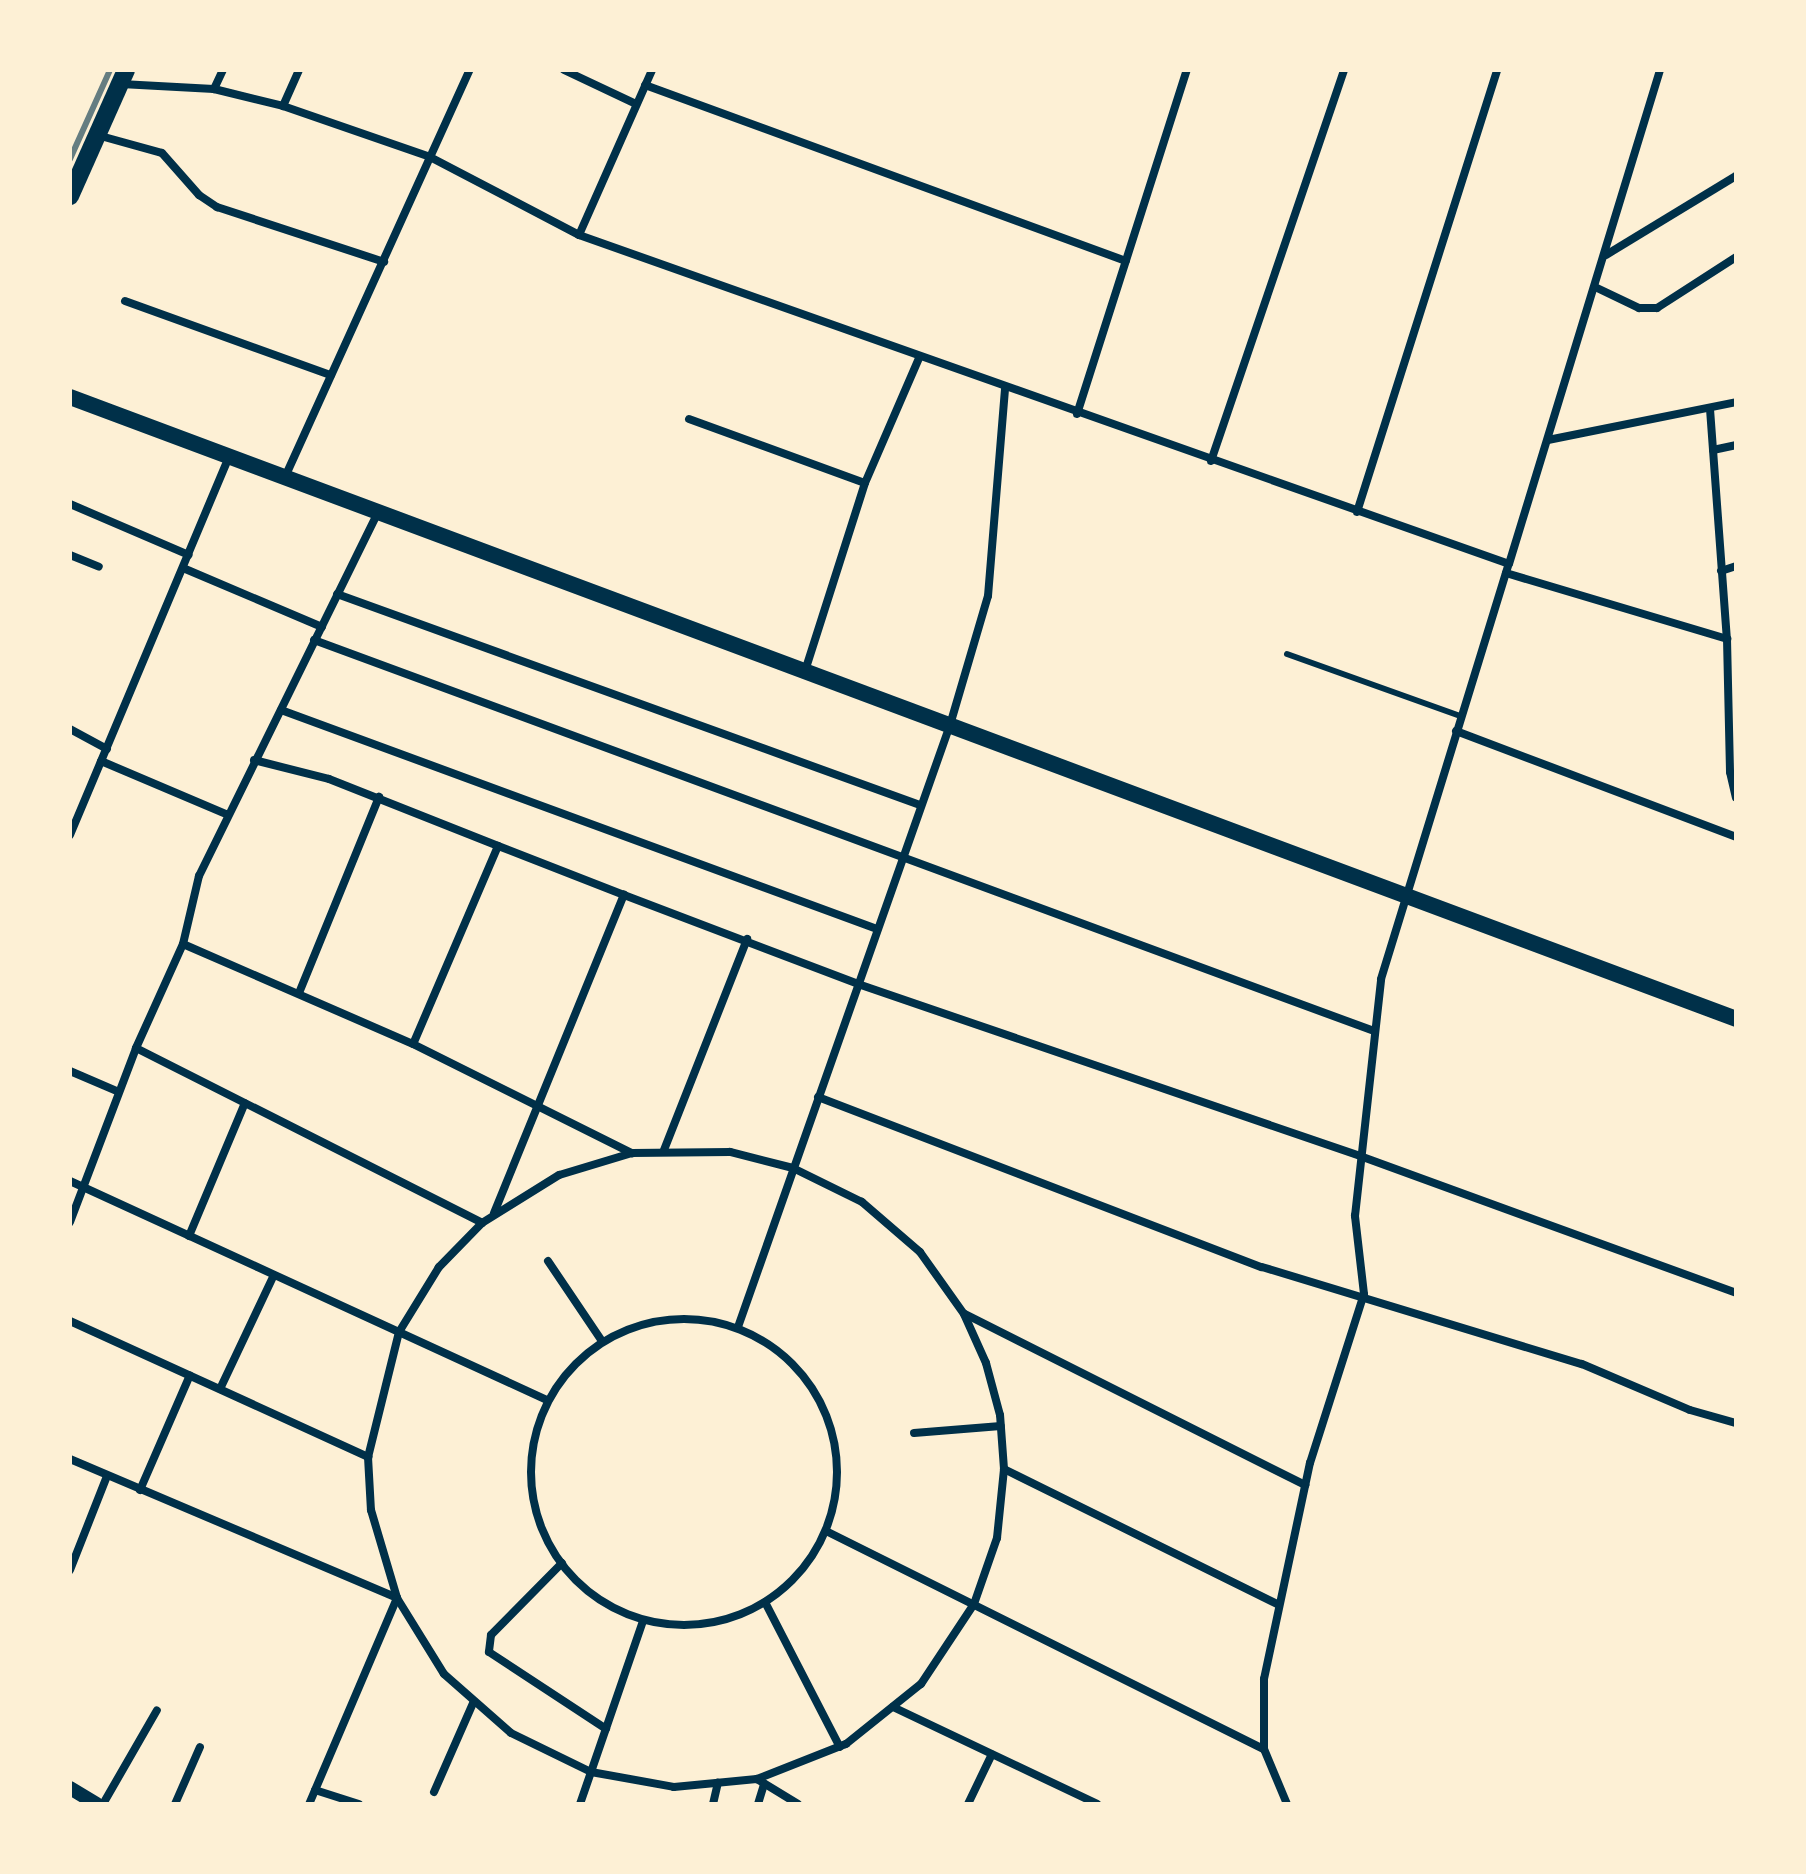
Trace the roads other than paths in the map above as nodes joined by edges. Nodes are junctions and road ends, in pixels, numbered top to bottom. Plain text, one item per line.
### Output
1 (223, 70) edge
2 (299, 70) edge
3 (470, 70) edge
4 (564, 70) edge
5 (652, 70) edge
6 (1187, 70) edge
7 (1344, 70) edge
8 (1497, 70) edge
9 (1660, 70) edge
10 (123, 77) edge
11 (645, 85) junction
12 (214, 89) junction
13 (636, 104) junction
14 (283, 106) junction
15 (97, 135) junction
16 (430, 157) junction
17 (1736, 176) edge
18 (70, 196) edge
19 (579, 235) junction
20 (1606, 255) junction
21 (1736, 257) edge
22 (1126, 261) junction
23 (384, 262) junction
24 (1595, 287) junction
25 (125, 301) dead end
26 (919, 358) junction
27 (331, 375) junction
28 (1005, 389) junction
29 (70, 397) edge
30 (1736, 402) edge
31 (1710, 409) junction
32 (1077, 414) junction
33 (689, 419) dead end
34 (1548, 440) junction
35 (1736, 445) edge
36 (1713, 450) junction
37 (229, 456) junction
38 (1211, 461) junction
39 (285, 477) junction
40 (865, 483) junction
41 (70, 504) edge
42 (378, 512) junction
43 (1357, 512) junction
44 (70, 555) edge
45 (189, 555) junction
46 (1736, 566) edge
47 (99, 567) dead end
48 (183, 568) junction
49 (1508, 569) junction
50 (1721, 571) junction
51 (337, 594) junction
52 (322, 627) junction
53 (1736, 629) edge
54 (1726, 636) junction
55 (314, 640) junction
56 (1287, 654) dead end
57 (805, 671) junction
58 (281, 710) junction
59 (1460, 716) junction
60 (950, 725) junction
61 (70, 729) edge
62 (1456, 731) junction
63 (107, 749) junction
64 (254, 760) junction
65 (101, 761) junction
66 (379, 797) junction
67 (1736, 797) edge
68 (920, 805) junction
69 (226, 814) junction
70 (72, 821) edge
71 (70, 835) edge
72 (1736, 837) edge
73 (498, 846) junction
74 (903, 855) junction
75 (1403, 894) junction
76 (624, 895) junction
77 (877, 929) junction
78 (747, 939) junction
79 (183, 944) junction
80 (858, 984) junction
81 (299, 993) junction
82 (1736, 1019) edge
83 (1374, 1031) junction
84 (413, 1044) junction
85 (136, 1048) junction
86 (70, 1071) edge
87 (119, 1092) junction
88 (818, 1097) junction
89 (245, 1103) junction
90 (538, 1105) junction
91 (664, 1150) junction
92 (632, 1153) junction
93 (1360, 1156) junction
94 (793, 1168) junction
95 (70, 1181) edge
96 (82, 1187) junction
97 (493, 1214) junction
98 (70, 1222) edge
99 (482, 1223) junction
100 (189, 1236) junction
101 (548, 1261) dead end
102 (274, 1275) junction
103 (1736, 1293) edge
104 (1364, 1294) junction
105 (964, 1314) junction
106 (70, 1321) edge
107 (738, 1327) junction
108 (399, 1332) junction
109 (602, 1341) junction
110 (190, 1375) junction
111 (220, 1389) junction
112 (547, 1400) junction
113 (1736, 1423) edge
114 (1001, 1426) junction
115 (914, 1433) dead end
116 (368, 1457) junction
117 (70, 1459) edge
118 (1004, 1469) junction
119 (107, 1476) junction
120 (1305, 1485) junction
121 (140, 1490) junction
122 (826, 1531) junction
123 (562, 1563) junction
124 (70, 1570) edge
125 (397, 1598) junction
126 (765, 1602) junction
127 (974, 1604) junction
128 (1277, 1604) junction
129 (643, 1621) junction
130 (474, 1701) junction
131 (893, 1707) junction
132 (157, 1710) dead end
133 (606, 1729) junction
134 (200, 1747) dead end
135 (840, 1747) junction
136 (1264, 1749) junction
137 (992, 1754) junction
138 (591, 1772) junction
139 (760, 1782) junction
140 (718, 1783) junction
141 (70, 1788) edge
142 (315, 1790) junction
143 (434, 1792) dead end
144 (100, 1804) edge
145 (175, 1804) edge
146 (309, 1804) edge
147 (359, 1804) edge
148 (580, 1804) edge
149 (713, 1804) edge
150 (758, 1804) edge
151 (798, 1804) edge
152 (968, 1804) edge
153 (1097, 1804) edge
154 (1287, 1804) edge

1 - 12 street
2 - 14 street
3 - 16 street
4 - 13 street
5 - 11 street
6 - 22 street
7 - 38 street
8 - 43 street
9 - 20 street
10 - 12 street
10 - 15 main road
11 - 13 street
11 - 22 street
12 - 14 street
13 - 19 street
14 - 16 street
15 - 18 main road
15 - 23 street
16 - 19 street
16 - 23 street
17 - 20 street
19 - 26 street
20 - 24 street
21 - 24 street
22 - 32 street
23 - 27 street
24 - 34 street
25 - 27 street
26 - 28 street
26 - 40 street
27 - 39 street
28 - 32 street
28 - 60 street
29 - 37 main road
30 - 31 street
31 - 34 street
31 - 36 street
32 - 38 street
33 - 40 street
34 - 49 street
35 - 36 street
36 - 50 street
37 - 39 main road
37 - 45 street
38 - 43 street
39 - 42 main road
40 - 57 street
41 - 45 street
42 - 51 street
42 - 57 main road
43 - 49 street
44 - 47 street
45 - 48 street
46 - 50 street
48 - 52 street
48 - 63 street
49 - 54 street
49 - 59 street
50 - 54 street
51 - 52 street
51 - 68 street
52 - 55 street
53 - 54 street
54 - 67 street
55 - 58 street
55 - 74 street
56 - 59 lane
57 - 60 main road
58 - 64 street
58 - 77 street
59 - 62 street
60 - 68 street
60 - 75 main road
61 - 63 street
62 - 72 street
62 - 75 street
63 - 65 street
64 - 66 street
64 - 69 street
65 - 69 street
65 - 70 street
66 - 73 street
66 - 81 street
68 - 74 street
69 - 79 street
70 - 71 street
73 - 76 street
73 - 84 street
74 - 77 street
74 - 83 street
75 - 82 main road
75 - 83 street
76 - 78 street
76 - 90 street
77 - 80 street
78 - 80 street
78 - 91 street
79 - 81 street
79 - 85 street
80 - 88 street
80 - 93 street
81 - 84 street
83 - 93 street
84 - 90 street
85 - 87 street
85 - 89 street
86 - 87 street
87 - 96 street
88 - 94 street
88 - 104 street
89 - 99 street
89 - 100 street
90 - 92 street
90 - 97 street
91 - 92 street
91 - 94 street
92 - 97 street
93 - 103 street
93 - 104 street
94 - 105 street
94 - 107 street
95 - 96 street
96 - 98 street
96 - 100 street
97 - 99 street
99 - 108 street
100 - 102 street
101 - 109 street
102 - 108 street
102 - 111 street
104 - 113 street
104 - 120 street
105 - 114 street
105 - 120 street
106 - 110 street
107 - 109 street
107 - 122 street
108 - 112 street
108 - 116 street
109 - 112 street
110 - 111 street
110 - 121 street
111 - 116 street
112 - 123 street
114 - 115 street
114 - 118 street
116 - 125 street
117 - 119 street
118 - 127 street
118 - 128 street
119 - 121 street
119 - 124 street
120 - 128 street
121 - 125 street
122 - 126 street
122 - 127 street
123 - 129 street
123 - 133 street
125 - 130 street
125 - 142 street
126 - 129 street
126 - 135 street
127 - 131 street
127 - 136 street
128 - 136 street
129 - 133 street
130 - 138 street
130 - 143 street
131 - 135 street
131 - 137 street
132 - 144 street
133 - 138 street
134 - 145 street
135 - 139 street
136 - 154 street
137 - 152 street
137 - 153 street
138 - 140 street
138 - 148 street
139 - 140 street
139 - 150 street
139 - 151 street
140 - 149 street
141 - 144 street
142 - 146 street
142 - 147 street

